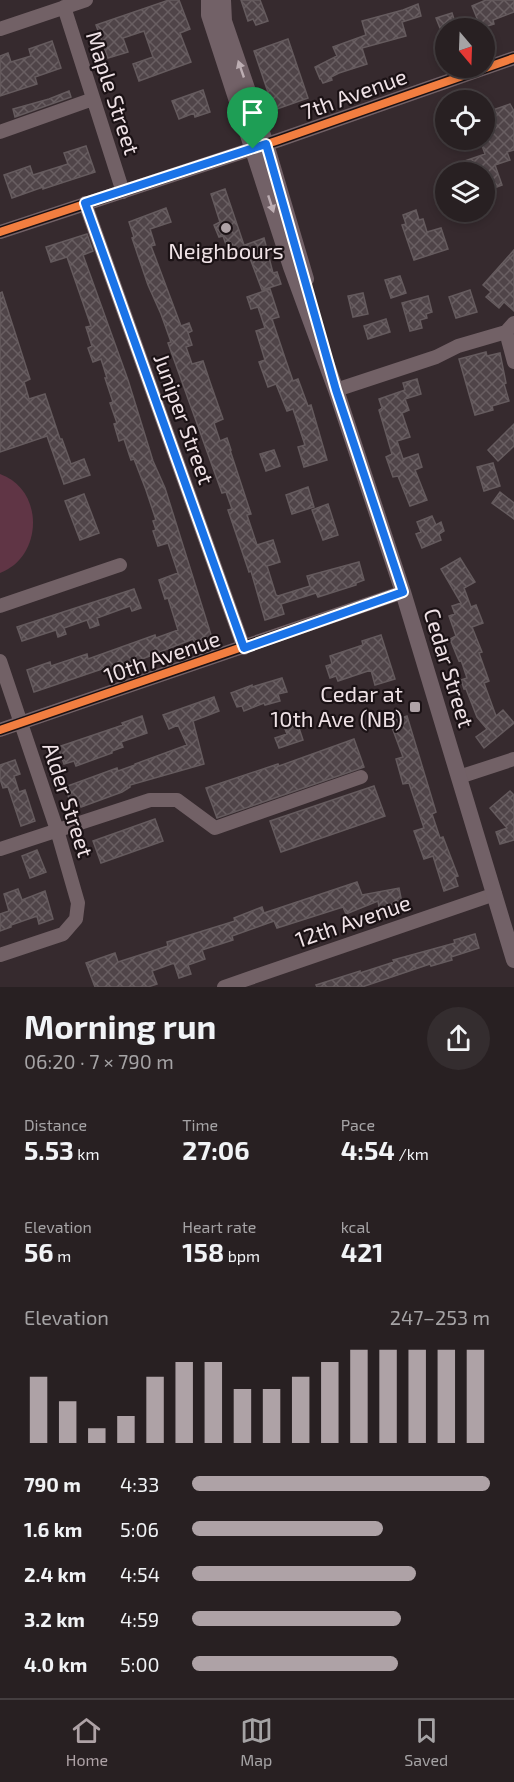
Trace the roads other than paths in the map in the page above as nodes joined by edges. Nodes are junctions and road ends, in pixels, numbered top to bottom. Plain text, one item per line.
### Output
1 (86, 0) edge
2 (209, 0) edge
3 (223, 0) edge
4 (64, 7) junction
5 (0, 29) edge
6 (514, 58) edge
7 (93, 99) junction
8 (0, 132) edge
9 (260, 146) junction
10 (123, 192) junction
11 (85, 203) junction
12 (0, 232) edge
13 (510, 327) edge
14 (514, 362) edge
15 (336, 390) junction
16 (120, 565) dead end
17 (403, 592) junction
18 (0, 606) edge
19 (244, 648) junction
20 (0, 661) edge
21 (21, 723) junction
22 (0, 730) edge
23 (514, 759) edge
24 (361, 777) dead end
25 (459, 777) junction
26 (57, 830) junction
27 (0, 849) edge
28 (495, 894) junction
29 (0, 955) edge
30 (514, 960) edge
31 (224, 987) edge

1 - 4 street
2 - 9 main road
9 -> 3 main road
4 - 5 street
4 - 7 street, Maple Street
6 - 9 street, 7th Avenue
7 - 8 street
7 - 10 street, Maple Street
9 - 10 street, 7th Avenue
9 - 15 main road, Cedar Street
10 - 11 street, 7th Avenue
11 - 12 street, 7th Avenue
11 - 19 street, Juniper Street
13 - 14 street
13 - 15 street
15 - 17 main road, Cedar Street
16 - 18 street
17 - 19 street, 10th Avenue
17 - 25 main road, Cedar Street
19 - 21 street, 10th Avenue
20 - 21 street, Alder Street
21 - 22 street, 10th Avenue
21 - 26 street, Alder Street
23 - 25 street
24 - 26 street
25 - 28 main road, Cedar Street
26 - 27 street
26 - 29 street, Alder Street
28 - 30 main road, Cedar Street
28 - 31 street, 12th Avenue

